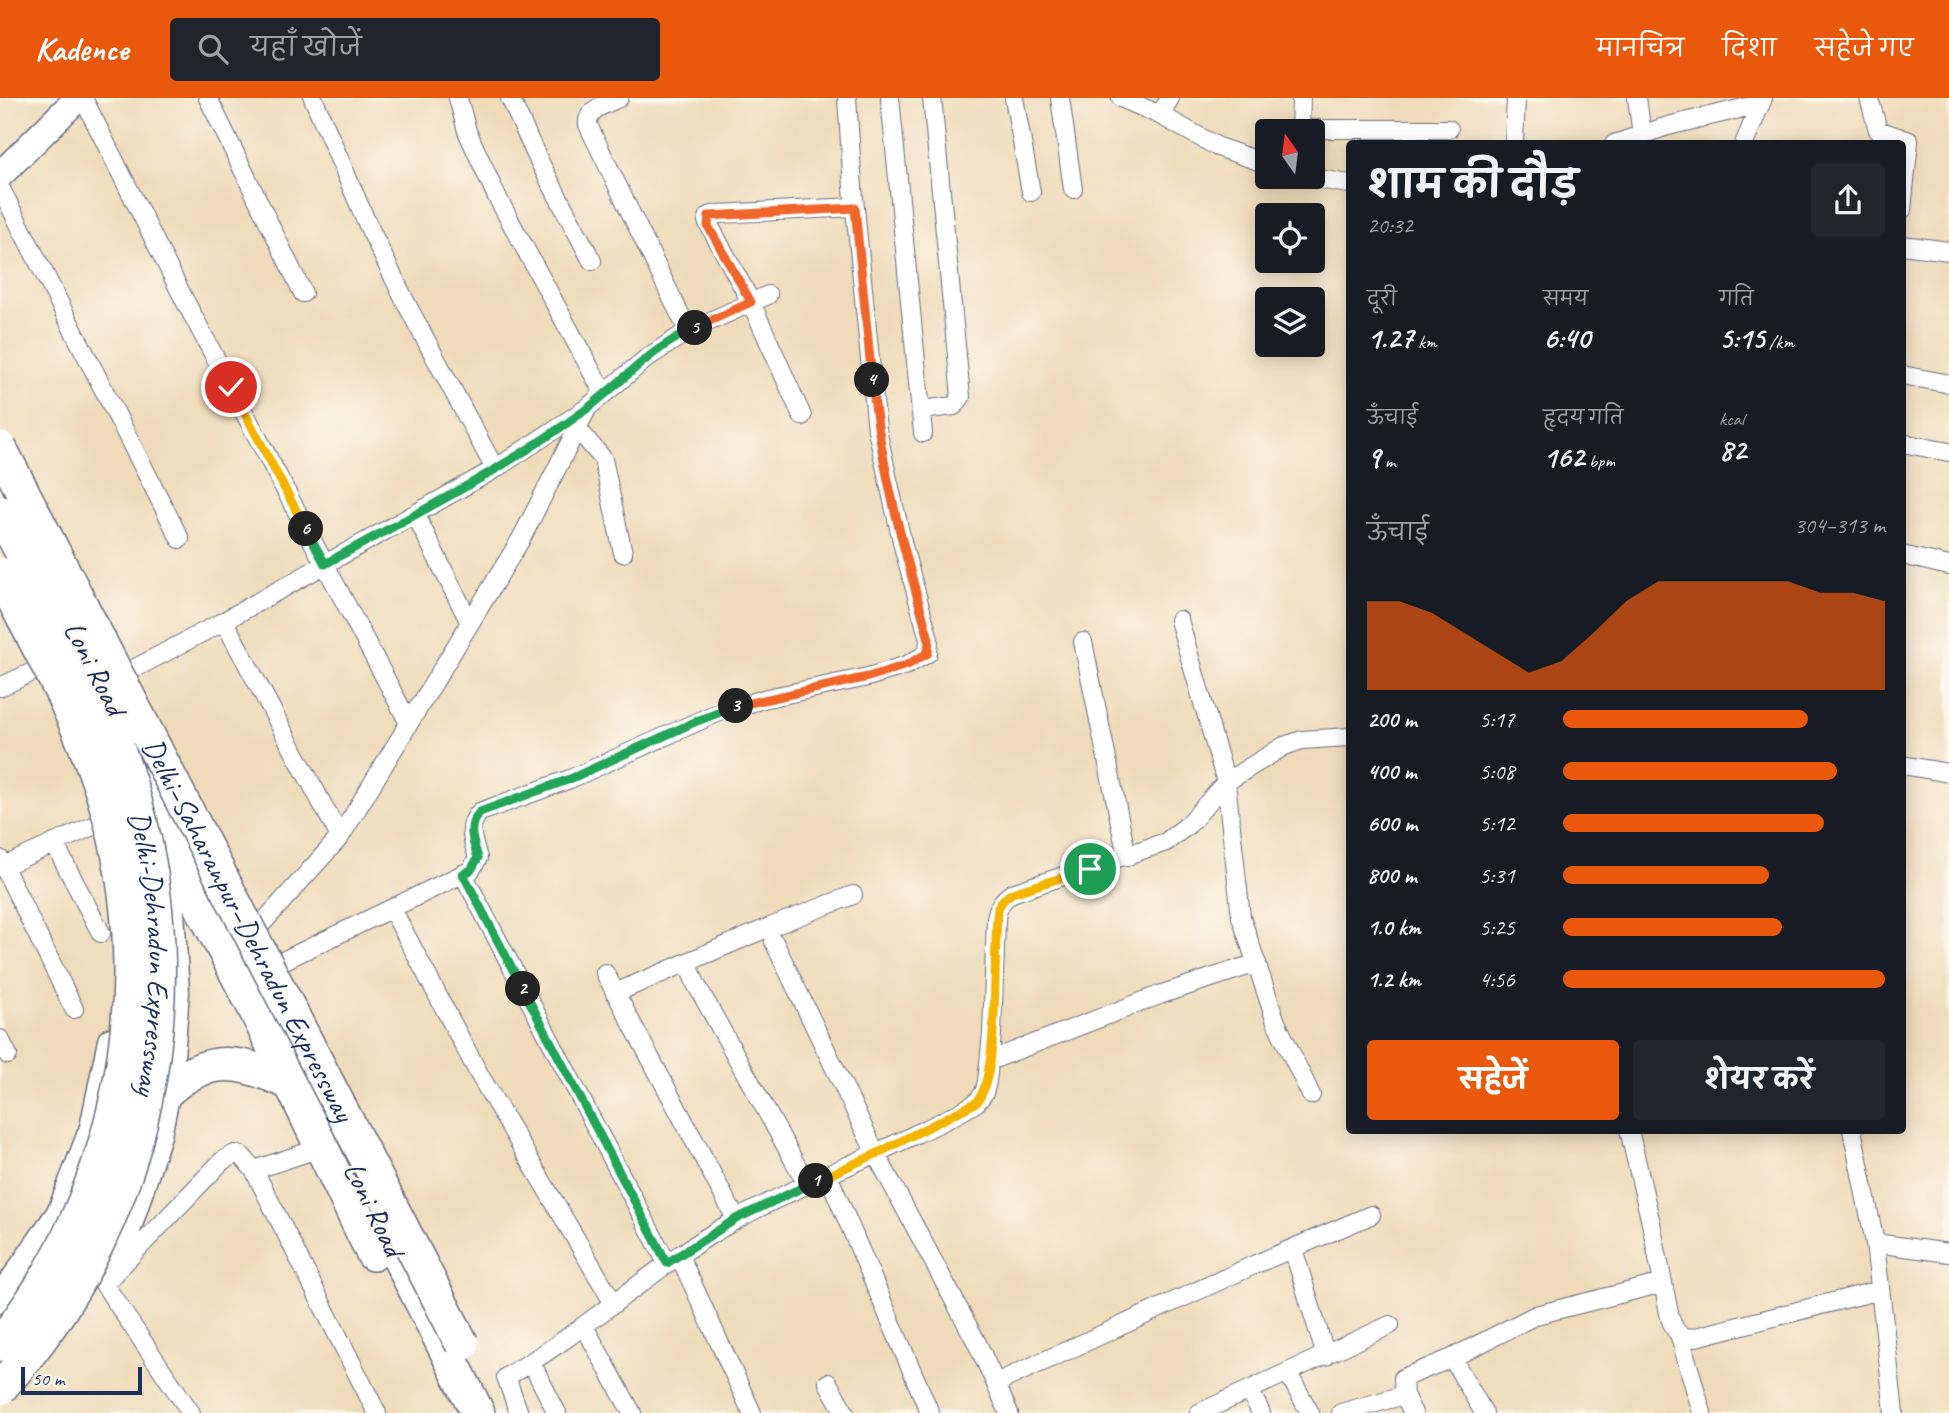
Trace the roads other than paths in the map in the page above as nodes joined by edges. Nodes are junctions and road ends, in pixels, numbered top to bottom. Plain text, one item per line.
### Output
1 (80, 98) edge
2 (208, 98) edge
3 (313, 98) edge
4 (458, 98) edge
5 (510, 98) edge
6 (619, 98) edge
7 (846, 98) edge
8 (890, 98) edge
9 (932, 98) edge
10 (1014, 98) edge
11 (1060, 98) edge
12 (1121, 98) edge
13 (1170, 98) edge
14 (1301, 98) edge
15 (1516, 98) edge
16 (1637, 98) edge
17 (1869, 98) edge
18 (1761, 101) edge
19 (590, 106) edge
20 (1160, 115) junction
21 (1300, 119) edge
22 (1449, 129) dead end
23 (1325, 130) edge
24 (1642, 135) junction
25 (1514, 140) edge
26 (1626, 140) edge
27 (1746, 140) edge
28 (1255, 159) edge
29 (1906, 171) edge
30 (0, 175) edge
31 (1325, 180) edge
32 (1346, 184) edge
33 (0, 187) edge
34 (1073, 189) dead end
35 (1031, 192) dead end
36 (855, 208) junction
37 (1906, 245) edge
38 (1949, 251) edge
39 (592, 261) dead end
40 (303, 293) dead end
41 (768, 295) dead end
42 (751, 302) junction
43 (688, 331) junction
44 (1906, 376) edge
45 (1945, 383) dead end
46 (604, 394) junction
47 (587, 408) junction
48 (921, 410) junction
49 (802, 416) dead end
50 (577, 428) junction
51 (923, 433) dead end
52 (1906, 444) edge
53 (0, 448) edge
54 (1949, 452) edge
55 (495, 469) junction
56 (0, 483) edge
57 (0, 512) edge
58 (415, 514) junction
59 (0, 527) edge
60 (180, 539) dead end
61 (623, 553) dead end
62 (1906, 556) edge
63 (325, 564) junction
64 (1949, 566) edge
65 (0, 574) edge
66 (225, 621) junction
67 (1179, 621) dead end
68 (470, 623) junction
69 (1083, 642) dead end
70 (66, 656) junction
71 (104, 685) junction
72 (0, 687) edge
73 (409, 723) junction
74 (1346, 737) edge
75 (1906, 766) edge
76 (1949, 773) edge
77 (1226, 782) junction
78 (164, 820) junction
79 (340, 837) junction
80 (54, 843) junction
81 (1127, 857) junction
82 (2, 863) edge
83 (463, 874) junction
84 (853, 895) dead end
85 (392, 909) junction
86 (101, 933) dead end
87 (774, 942) dead end
88 (249, 960) junction
89 (687, 962) junction
90 (1257, 962) junction
91 (605, 973) dead end
92 (615, 993) junction
93 (74, 1009) dead end
94 (0, 1039) edge
95 (8, 1055) dead end
96 (989, 1061) junction
97 (289, 1083) junction
98 (167, 1091) junction
99 (1311, 1095) dead end
100 (1630, 1134) edge
101 (1853, 1134) edge
102 (320, 1148) junction
103 (876, 1154) junction
104 (254, 1170) junction
105 (828, 1175) junction
106 (808, 1185) junction
107 (1371, 1215) dead end
108 (736, 1219) junction
109 (1875, 1243) junction
110 (1293, 1249) junction
111 (1949, 1253) edge
112 (673, 1259) junction
113 (1663, 1283) junction
114 (1880, 1290) junction
115 (0, 1300) edge
116 (614, 1304) junction
117 (1390, 1325) dead end
118 (584, 1326) junction
119 (0, 1327) edge
120 (1681, 1337) junction
121 (0, 1344) edge
122 (1326, 1356) junction
123 (1452, 1358) junction
124 (531, 1362) junction
125 (1288, 1373) junction
126 (828, 1383) dead end
127 (996, 1383) junction
128 (0, 1388) edge
129 (1250, 1391) junction
130 (1404, 1395) junction
131 (191, 1413) edge
132 (377, 1413) edge
133 (453, 1413) edge
134 (478, 1413) edge
135 (494, 1413) edge
136 (519, 1413) edge
137 (557, 1413) edge
138 (632, 1413) edge
139 (752, 1413) edge
140 (845, 1413) edge
141 (930, 1413) edge
142 (1009, 1413) edge
143 (1199, 1413) edge
144 (1261, 1413) edge
145 (1310, 1413) edge
146 (1341, 1413) edge
147 (1413, 1413) edge
148 (1484, 1413) edge
149 (1702, 1413) edge
150 (1894, 1413) edge

1 - 30 street
1 - 63 street
2 - 40 street
3 - 55 street
4 - 46 street
5 - 39 street
6 - 19 street
7 - 36 street
8 - 48 street
9 - 48 street
10 - 35 street
11 - 34 street
12 - 20 street
13 - 20 street
14 - 21 street
15 - 25 street
16 - 24 street
17 - 29 street
18 - 24 street
18 - 27 street
19 - 43 street
20 - 28 street
22 - 23 street
24 - 26 street
31 - 32 street
33 - 60 street
36 - 42 street
36 - 83 street
37 - 38 street
41 - 42 street
42 - 43 street
42 - 49 street
43 - 46 street
44 - 45 street
46 - 47 street
47 - 50 street
47 - 55 street
48 - 51 street
50 - 61 street
50 - 68 street
52 - 54 street
53 - 135 highway, Delhi–Saharanpur–Dehradun Expressway, bridge
55 - 58 street
56 - 71 highway, Loni Road
57 - 128 highway, Delhi-Dehradun Expressway, bridge
58 - 63 street
58 - 68 street
59 - 70 highway, Loni Road
62 - 64 street
63 - 66 street
63 - 73 street
65 - 121 highway, Delhi-Dehradun Expressway, bridge
66 - 71 street
66 - 79 street
67 - 77 street
68 - 73 street
69 - 81 street
70 - 72 street
70 - 78 highway, Loni Road
71 - 78 highway, Loni Road
73 - 79 street
74 - 77 street
75 - 76 street
77 - 81 street
77 - 90 street
78 - 80 street
78 - 88 highway, Loni Road
78 - 97 highway, Loni Road
78 - 98 street
78 - 115 street
79 - 88 street
80 - 82 street
80 - 86 street
81 - 96 street
82 - 93 street
83 - 85 street
83 - 112 street
84 - 89 street
85 - 88 street
85 - 116 street
87 - 103 street
88 - 134 highway, Loni Road
89 - 92 street
89 - 106 street
90 - 96 street
90 - 99 street
91 - 92 street
92 - 108 street
94 - 95 street
96 - 103 street
97 - 98 highway
97 - 102 highway, Loni Road
98 - 119 street
100 - 113 street
101 - 109 street
102 - 104 street
102 - 133 highway, Loni Road
103 - 105 street
103 - 127 street
104 - 131 street
104 - 132 street
105 - 106 street
105 - 141 street
106 - 108 street
107 - 110 street
108 - 112 street
109 - 111 street
109 - 114 street
110 - 122 street
110 - 127 street
112 - 116 street
112 - 139 street
113 - 120 street
113 - 123 street
114 - 120 street
114 - 150 street
116 - 118 street
117 - 122 street
118 - 124 street
118 - 138 street
120 - 149 street
122 - 125 street
123 - 130 street
123 - 148 street
124 - 136 street
124 - 137 street
125 - 129 street
125 - 145 street
126 - 140 street
127 - 142 street
129 - 143 street
129 - 144 street
130 - 146 street
130 - 147 street

